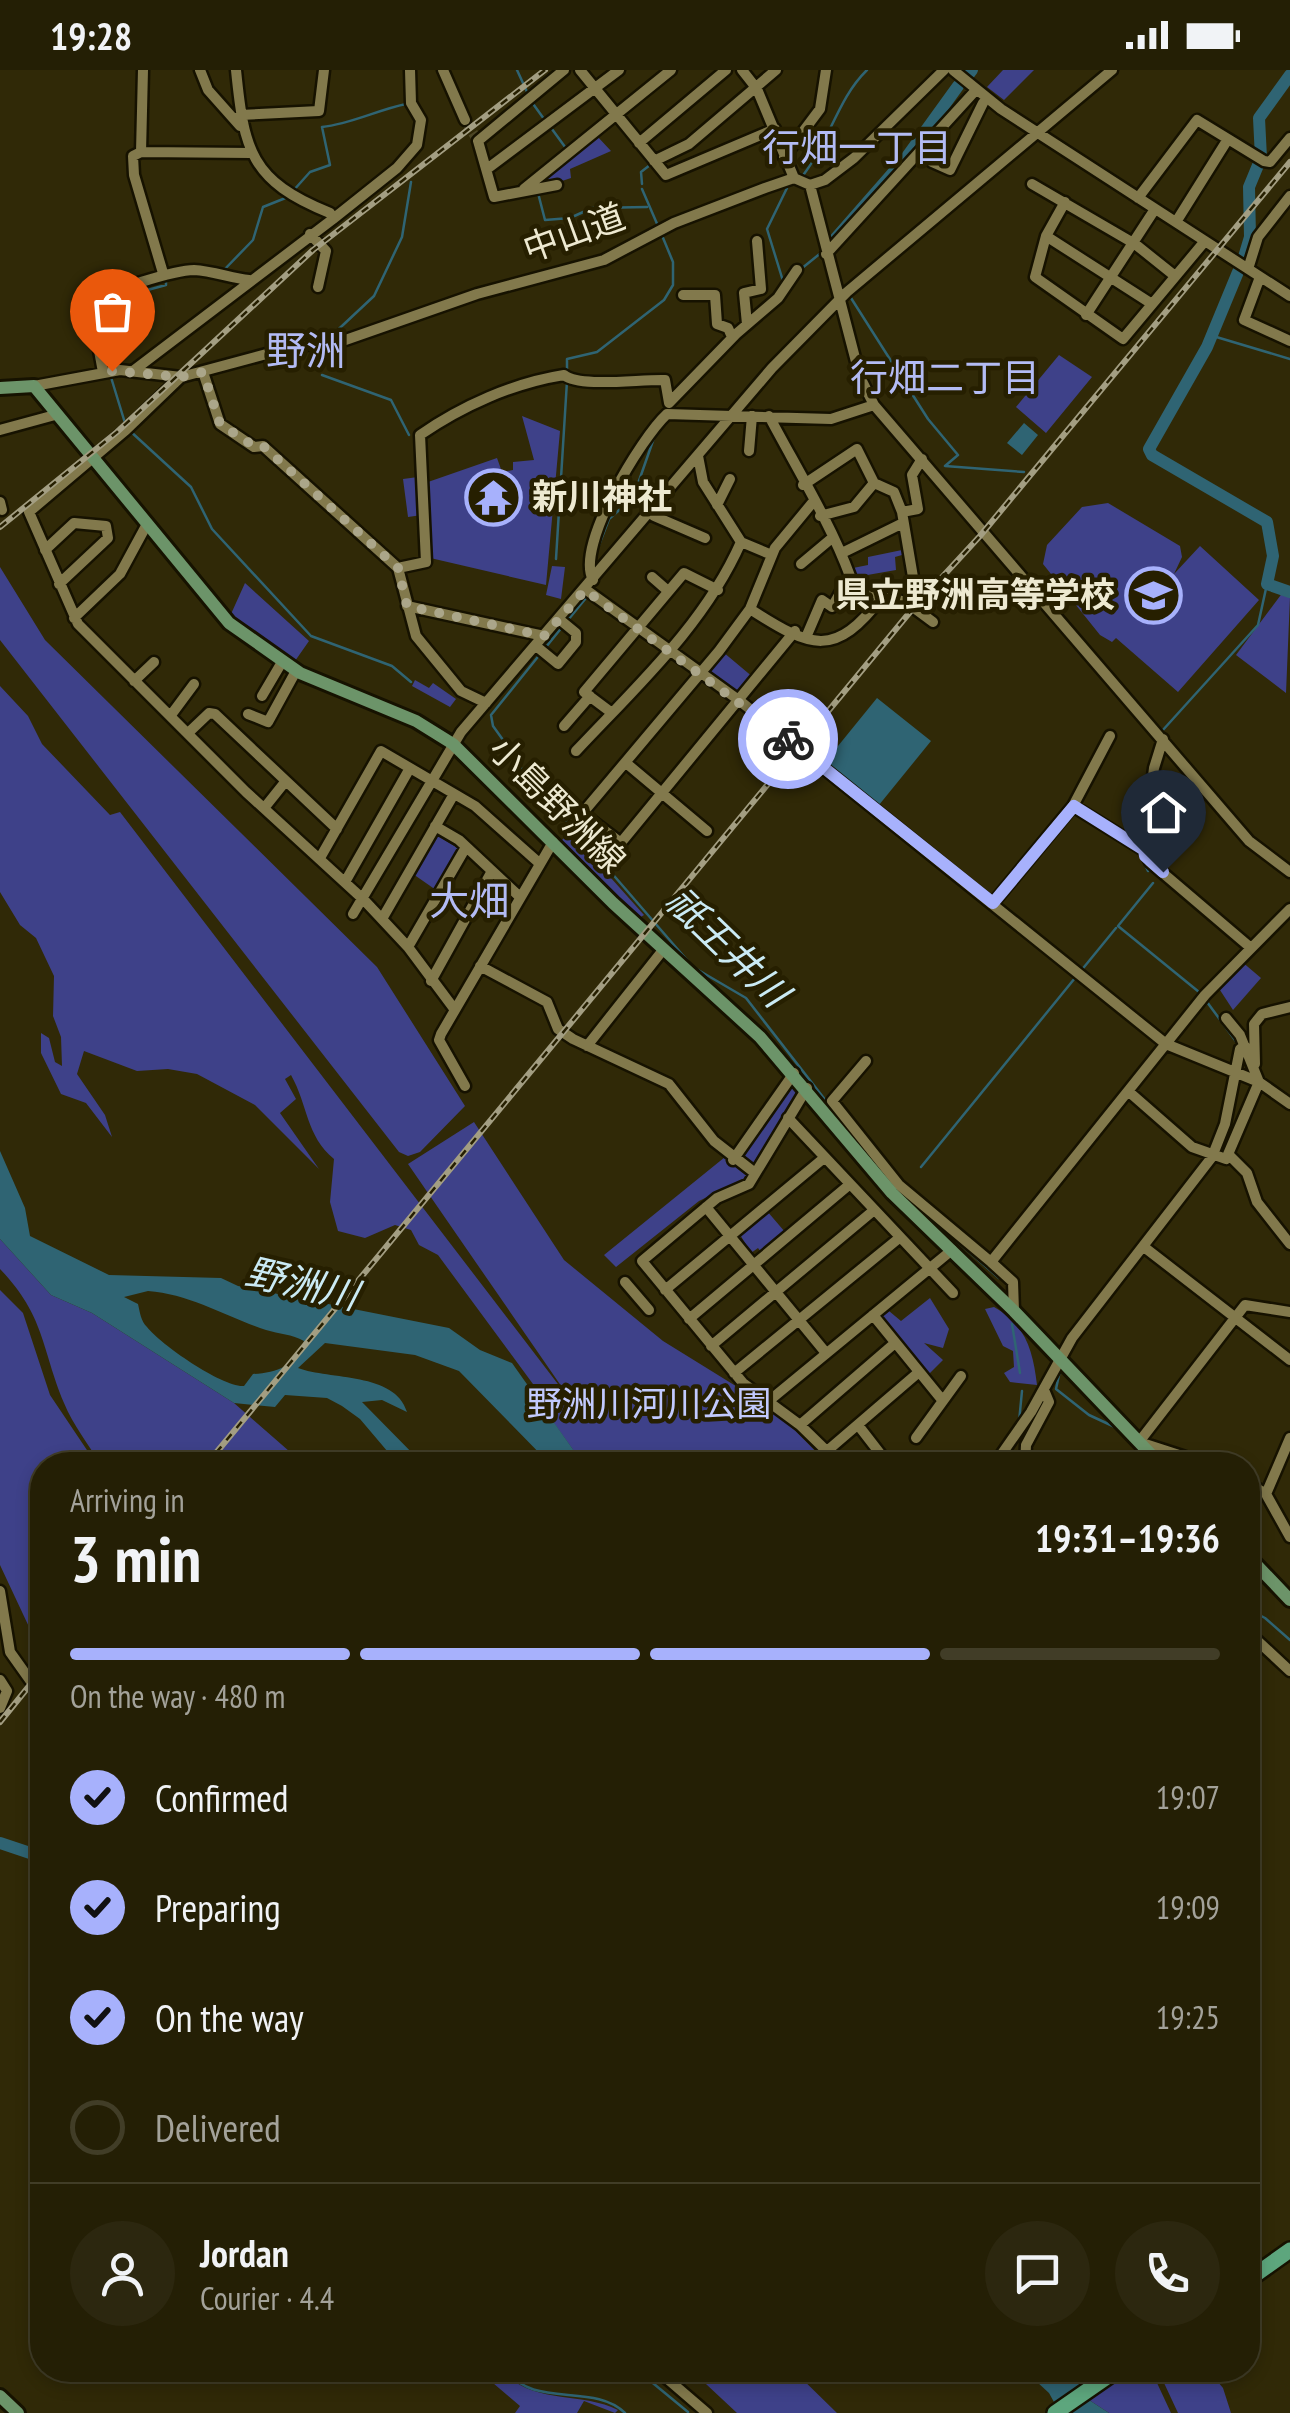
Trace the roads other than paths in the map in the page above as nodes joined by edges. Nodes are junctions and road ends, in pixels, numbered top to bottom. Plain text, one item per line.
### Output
1 (143, 70) edge
2 (200, 70) edge
3 (236, 70) edge
4 (324, 70) edge
5 (410, 70) edge
6 (444, 70) edge
7 (564, 70) edge
8 (580, 70) edge
9 (620, 70) edge
10 (671, 70) edge
11 (726, 70) edge
12 (742, 70) edge
13 (776, 70) edge
14 (826, 70) edge
15 (944, 70) edge
16 (953, 70) edge
17 (1112, 70) edge
18 (757, 89) junction
19 (596, 90) junction
20 (976, 90) junction
21 (983, 102) dead end
22 (617, 115) junction
23 (465, 120) tunnel mouth
24 (240, 121) junction
25 (775, 129) junction
26 (1036, 132) junction
27 (1290, 138) edge
28 (1228, 139) junction
29 (640, 143) junction
30 (141, 152) junction
31 (923, 152) junction
32 (251, 153) junction
33 (784, 157) junction
34 (654, 161) junction
35 (487, 169) junction
36 (794, 178) junction
37 (1032, 184) dead end
38 (557, 185) dead end
39 (810, 185) junction
40 (519, 193) junction
41 (1290, 196) edge
42 (1138, 198) junction
43 (1064, 202) junction
44 (1155, 209) junction
45 (1276, 213) junction
46 (332, 219) junction
47 (1176, 222) junction
48 (1290, 222) edge
49 (310, 234) junction
50 (1046, 236) junction
51 (1205, 240) junction
52 (757, 242) dead end
53 (1135, 244) junction
54 (829, 251) junction
55 (1248, 269) junction
56 (798, 270) dead end
57 (166, 273) junction
58 (1174, 276) junction
59 (1260, 277) junction
60 (1111, 278) junction
61 (250, 280) junction
62 (318, 287) dead end
63 (1289, 292) edge
64 (684, 295) dead end
65 (838, 300) junction
66 (1152, 304) junction
67 (1086, 314) junction
68 (747, 324) junction
69 (732, 338) junction
70 (1290, 341) edge
71 (133, 371) junction
72 (107, 372) junction
73 (203, 372) junction
74 (181, 377) junction
75 (34, 386) junction
76 (0, 388) edge
77 (874, 405) junction
78 (668, 408) junction
79 (56, 415) junction
80 (752, 416) junction
81 (770, 416) junction
82 (731, 418) junction
83 (0, 430) edge
84 (749, 451) dead end
85 (698, 456) junction
86 (920, 457) junction
87 (90, 460) junction
88 (730, 480) dead end
89 (874, 484) junction
90 (802, 485) junction
91 (812, 502) junction
92 (717, 505) junction
93 (654, 516) dead end
94 (820, 516) junction
95 (902, 518) junction
96 (146, 526) junction
97 (705, 538) dead end
98 (832, 538) junction
99 (741, 542) junction
100 (45, 550) junction
101 (844, 552) junction
102 (772, 555) junction
103 (801, 564) dead end
104 (398, 568) junction
105 (652, 577) dead end
106 (849, 582) junction
107 (59, 584) junction
108 (589, 585) junction
109 (718, 590) junction
110 (668, 591) junction
111 (882, 597) junction
112 (906, 602) junction
113 (407, 606) junction
114 (750, 609) junction
115 (74, 618) junction
116 (563, 622) junction
117 (934, 622) dead end
118 (637, 628) junction
119 (801, 633) junction
120 (541, 646) junction
121 (669, 651) junction
122 (154, 662) dead end
123 (282, 662) junction
124 (296, 671) junction
125 (701, 673) junction
126 (134, 681) junction
127 (194, 684) dead end
128 (262, 696) dead end
129 (590, 696) junction
130 (740, 701) junction
131 (486, 703) junction
132 (612, 713) junction
133 (248, 714) dead end
134 (171, 715) junction
135 (564, 726) dead end
136 (189, 732) junction
137 (1110, 736) dead end
138 (1164, 740) junction
139 (454, 744) junction
140 (576, 750) dead end
141 (626, 763) junction
142 (410, 768) junction
143 (432, 781) junction
144 (285, 782) junction
145 (454, 794) junction
146 (664, 794) junction
147 (1074, 806) junction
148 (265, 807) junction
149 (436, 826) junction
150 (336, 830) junction
151 (708, 832) dead end
152 (553, 842) junction
153 (621, 843) junction
154 (466, 847) junction
155 (1144, 850) junction
156 (610, 856) dead end
157 (320, 858) junction
158 (538, 862) junction
159 (492, 871) junction
160 (1290, 872) edge
161 (345, 882) junction
162 (520, 897) junction
163 (364, 900) junction
164 (993, 903) junction
165 (1290, 909) edge
166 (354, 914) dead end
167 (382, 919) junction
168 (408, 947) junction
169 (1251, 948) junction
170 (663, 950) junction
171 (480, 966) junction
172 (431, 981) junction
173 (1290, 1007) edge
174 (455, 1010) junction
175 (1254, 1027) junction
176 (1166, 1044) junction
177 (587, 1046) junction
178 (1245, 1046) junction
179 (866, 1061) dead end
180 (1254, 1070) junction
181 (1234, 1072) junction
182 (794, 1074) junction
183 (465, 1086) dead end
184 (807, 1088) junction
185 (1128, 1091) junction
186 (1290, 1104) edge
187 (788, 1118) junction
188 (1230, 1156) junction
189 (1212, 1157) junction
190 (824, 1158) junction
191 (733, 1160) junction
192 (755, 1173) junction
193 (849, 1185) junction
194 (706, 1207) junction
195 (873, 1211) junction
196 (730, 1236) junction
197 (898, 1238) junction
198 (1290, 1244) edge
199 (1144, 1247) junction
200 (952, 1250) junction
201 (991, 1262) junction
202 (754, 1266) junction
203 (929, 1269) junction
204 (625, 1282) dead end
205 (662, 1286) junction
206 (776, 1292) junction
207 (954, 1293) dead end
208 (640, 1299) junction
209 (649, 1310) dead end
210 (1014, 1311) junction
211 (1290, 1312) edge
212 (873, 1315) junction
213 (1235, 1318) junction
214 (689, 1319) junction
215 (800, 1322) junction
216 (896, 1342) junction
217 (711, 1346) junction
218 (826, 1353) junction
219 (1058, 1357) junction
220 (1290, 1360) edge
221 (919, 1372) junction
222 (734, 1373) junction
223 (962, 1376) dead end
224 (1044, 1390) junction
225 (770, 1400) junction
226 (943, 1401) junction
227 (800, 1424) junction
228 (858, 1425) junction
229 (916, 1438) dead end
230 (1290, 1438) edge
231 (1139, 1442) junction
232 (828, 1451) joint
233 (1004, 1451) edge
234 (879, 1452) edge
235 (1025, 1452) edge
236 (1149, 1452) edge
237 (1170, 1452) edge
238 (1260, 1491) edge
239 (1266, 1494) junction
240 (1290, 1537) edge
241 (1260, 1569) edge
242 (0, 1591) edge
243 (1290, 1600) edge
244 (1, 1609) edge
245 (1260, 1643) edge
246 (5, 1649) edge
247 (1290, 1671) edge
248 (0, 1680) edge
249 (30, 1681) edge
250 (0, 1708) edge
251 (1290, 2250) edge
252 (1260, 2271) edge
253 (671, 2382) edge
254 (1099, 2382) edge
255 (0, 2396) edge
256 (18, 2413) edge
257 (706, 2413) edge
258 (1054, 2413) edge

1 - 30 street
2 - 24 street
3 - 24 street
4 - 24 street
5 - 46 street
6 - 23 street
7 - 35 street
8 - 19 street
9 - 19 street
10 - 22 street
11 - 29 street
12 - 18 street
13 - 18 street
14 - 33 street
15 - 39 street
16 - 20 street
17 - 26 street
18 - 25 street
18 - 34 street
19 - 22 street
19 - 35 street
20 - 26 street
20 - 31 street
21 - 31 street
22 - 29 street
22 - 40 street
24 - 32 street
25 - 33 street
25 - 34 street
26 - 42 street
26 - 65 street
27 - 28 street
28 - 42 street
28 - 47 street
29 - 34 street
30 - 32 street
30 - 57 street
31 - 54 street
32 - 46 street
33 - 36 street
35 - 40 street
36 - 39 street
36 - 73 street, 中山道
37 - 43 street
38 - 40 street
39 - 54 street
41 - 45 street
42 - 44 street
43 - 50 street
43 - 53 street
44 - 47 street
44 - 53 street
45 - 48 street
45 - 55 street
46 - 49 street
47 - 51 street
49 - 61 street
49 - 62 street
50 - 60 street
50 - 67 street
51 - 55 street
51 - 58 street
52 - 68 street
53 - 58 street
53 - 60 street
54 - 65 street
55 - 59 street
56 - 68 street
57 - 61 street
57 - 72 street
58 - 66 street
59 - 63 street
59 - 70 street
60 - 66 street
60 - 67 street
61 - 71 street
64 - 69 street
65 - 77 street
65 - 82 street
66 - 67 street
68 - 69 street
69 - 78 street
71 - 72 street
71 - 74 street
72 - 75 street
73 - 74 street, 中山道
73 - 104 street
74 - 87 street
75 - 76 main road
75 - 79 main road, 小島野洲線
77 - 81 street
77 - 86 street
78 - 82 street
78 - 104 street
78 - 108 street
79 - 83 street
79 - 87 main road, 小島野洲線
80 - 81 street
80 - 82 street
80 - 84 street
81 - 90 street
82 - 85 street
85 - 92 street
85 - 108 street
86 - 95 street
86 - 138 street
87 - 96 main road, 小島野洲線
87 - 100 street
88 - 92 street
89 - 90 street
89 - 94 street
89 - 95 street
90 - 91 street
91 - 94 street
91 - 102 street
92 - 99 street
93 - 97 street
94 - 98 street
95 - 101 street
95 - 112 street
96 - 115 street
96 - 123 main road, 小島野洲線
98 - 101 street
98 - 103 street
99 - 102 street
99 - 109 street
100 - 107 street
100 - 107 street
101 - 106 street
102 - 114 street
104 - 113 street
105 - 110 street
106 - 111 street
106 - 119 street
107 - 115 street
108 - 116 street
108 - 118 street
109 - 110 street
109 - 121 street
110 - 118 street
111 - 112 street
111 - 119 street
112 - 117 street
113 - 120 street
113 - 131 street
114 - 119 street
114 - 125 street
115 - 126 street
116 - 120 street
116 - 120 street
118 - 121 street
118 - 129 street
119 - 130 street
120 - 131 street
121 - 125 street
121 - 132 street
122 - 126 street
123 - 124 main road, 小島野洲線
123 - 128 street
124 - 133 street
124 - 139 main road, 小島野洲線
125 - 130 street
125 - 141 street
126 - 134 street
127 - 134 street
129 - 132 street
129 - 135 street
130 - 146 street
130 - 164 street
131 - 139 street
132 - 140 street
134 - 136 street
136 - 144 street
136 - 148 street
137 - 147 street
138 - 155 street
138 - 160 street
139 - 143 street
139 - 152 main road, 小島野洲線
141 - 146 street
141 - 153 street
142 - 143 street
142 - 150 street
142 - 161 street
143 - 145 street
143 - 163 street
144 - 148 street
144 - 150 street
145 - 149 street
145 - 158 street
146 - 151 street
146 - 153 street
147 - 155 street
147 - 164 street
148 - 157 street
149 - 154 street
149 - 167 street
150 - 157 street
152 - 158 street
152 - 170 main road, 小島野洲線
153 - 156 street
154 - 159 street
154 - 168 street
155 - 169 street
157 - 161 street
158 - 162 street
159 - 162 street
159 - 172 street
161 - 163 street
162 - 171 street
163 - 166 street
163 - 167 street
164 - 176 street
165 - 169 street
167 - 168 street
168 - 172 street
169 - 176 street
170 - 177 street
170 - 182 main road, 小島野洲線
171 - 174 street
171 - 177 street
172 - 174 street
173 - 175 street
174 - 183 street
175 - 178 street
175 - 180 street
176 - 181 street
176 - 185 street
177 - 191 street
178 - 180 street
178 - 181 street
179 - 201 street
180 - 186 street
181 - 188 street
181 - 189 street
182 - 184 main road, 小島野洲線
182 - 191 street
184 - 187 street
184 - 200 main road, 小島野洲線
185 - 189 street
185 - 201 street
187 - 190 street
187 - 192 street
188 - 189 street
188 - 198 street
189 - 199 street
190 - 193 street
190 - 196 street
191 - 192 street
192 - 194 street
193 - 195 street
193 - 202 street
194 - 196 street
194 - 205 street
195 - 197 street
195 - 206 street
196 - 202 street
196 - 205 street
197 - 203 street
197 - 215 street
199 - 213 street
199 - 219 street
200 - 203 street
200 - 210 main road, 小島野洲線
201 - 210 street
202 - 206 street
202 - 214 street
203 - 207 street
203 - 212 street
204 - 208 street
205 - 208 street
205 - 214 street
206 - 215 street
206 - 217 street
208 - 209 street
210 - 219 main road, 小島野洲線
211 - 213 street
212 - 216 street
212 - 218 street
213 - 220 street
213 - 231 street
214 - 217 street
215 - 218 street
215 - 222 street
216 - 221 street
216 - 227 street
217 - 222 street
218 - 225 street
219 - 224 street
219 - 231 main road, 小島野洲線
221 - 226 street
221 - 228 street
222 - 225 street
223 - 226 street
224 - 233 street
224 - 235 street
225 - 227 street
226 - 229 street
227 - 232 street
228 - 232 street
228 - 234 street
230 - 239 street
231 - 236 main road, 小島野洲線
231 - 237 street
238 - 239 street
239 - 240 street
241 - 243 main road
242 - 244 street
244 - 246 street
245 - 247 street
246 - 249 street
248 - 250 street
251 - 252 highway
253 - 257 street
254 - 258 highway
255 - 256 main road

